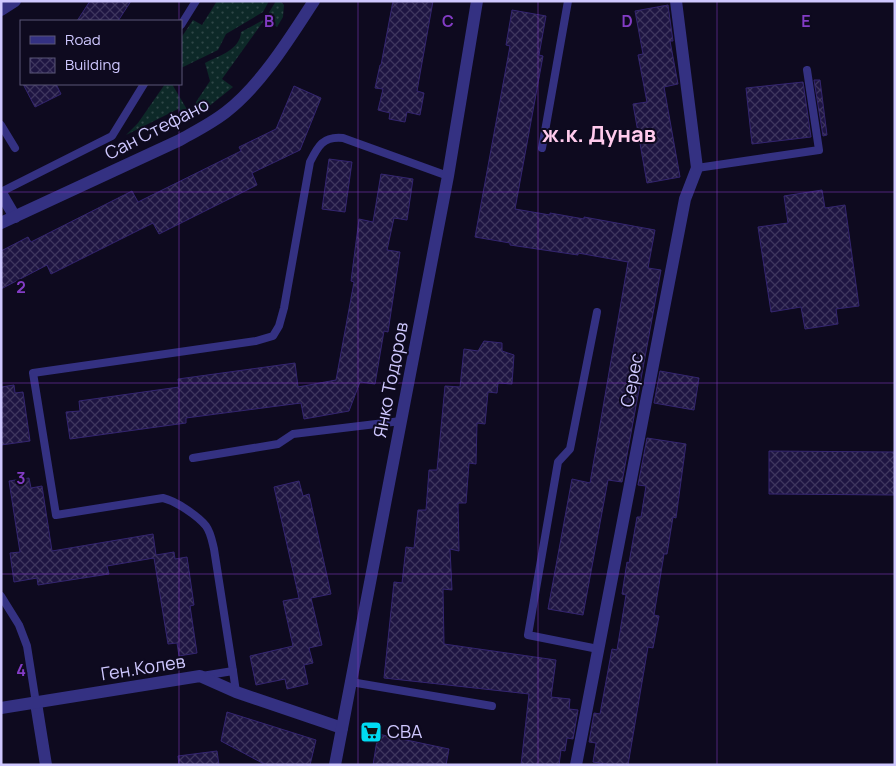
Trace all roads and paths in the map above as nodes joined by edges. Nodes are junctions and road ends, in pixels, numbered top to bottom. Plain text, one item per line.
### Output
1 (15, 1) edge
2 (196, 1) edge
3 (478, 1) edge
4 (568, 1) edge
5 (676, 1) edge
6 (310, 3) edge
7 (1, 10) edge
8 (182, 22) edge
9 (808, 70) dead end
10 (143, 85) edge
11 (1, 125) edge
12 (15, 148) dead end
13 (542, 148) dead end
14 (697, 168) junction
15 (448, 176) junction
16 (1, 193) edge
17 (15, 217) junction
18 (1, 223) edge
19 (597, 312) dead end
20 (401, 421) junction
21 (193, 458) dead end
22 (1, 596) edge
23 (598, 649) junction
24 (233, 671) junction
25 (200, 676) junction
26 (351, 682) junction
27 (236, 692) junction
28 (36, 703) junction
29 (492, 706) dead end
30 (1, 708) edge
31 (342, 728) junction
32 (46, 765) edge
33 (335, 765) edge
34 (576, 765) edge

1 - 7 street
2 - 8 lane
3 - 15 street, Янко Тодоров
4 - 13 lane
5 - 14 street, Серес
6 - 17 street, Сан Стефано
9 - 14 lane
10 - 16 lane
11 - 12 lane
14 - 23 street, Серес
15 - 20 street, Янко Тодоров
15 - 24 lane
16 - 17 street
17 - 18 street, Сан Стефано
19 - 23 lane
20 - 21 lane
20 - 26 street, Янко Тодоров
22 - 28 lane
23 - 34 street, Серес
24 - 25 lane
24 - 27 lane
25 - 27 street, Ген.Колев
25 - 28 street, Ген.Колев
26 - 29 lane
26 - 31 street, Янко Тодоров
27 - 31 street, Ген.Колев
28 - 30 street, Ген.Колев
28 - 32 street
31 - 33 street, Янко Тодоров

